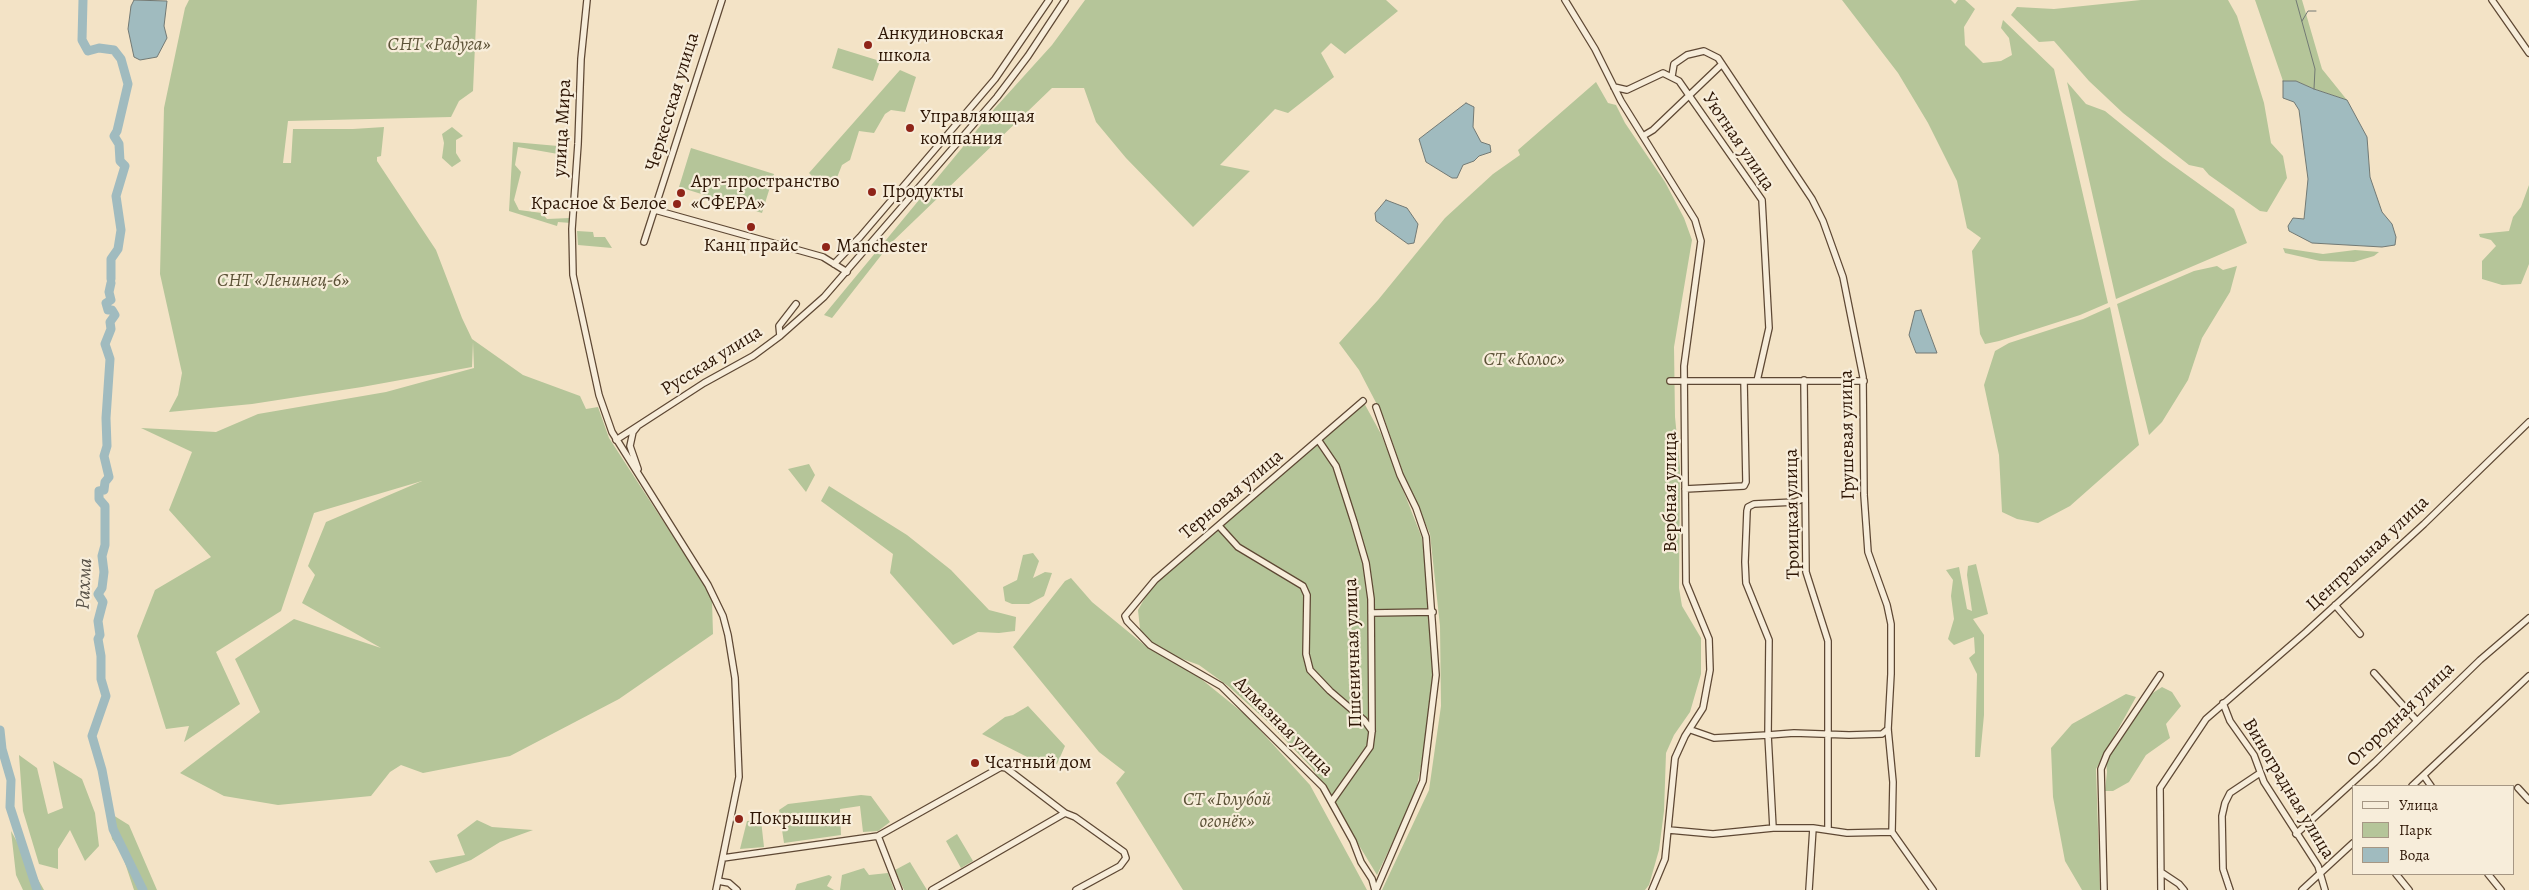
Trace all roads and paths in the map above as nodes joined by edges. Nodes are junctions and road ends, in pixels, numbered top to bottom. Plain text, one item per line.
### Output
1 (587, 0) edge
2 (722, 0) edge
3 (1049, 0) edge
4 (1065, 0) edge
5 (1565, 0) edge
6 (2492, 0) edge
7 (2529, 53) edge
8 (1722, 64) junction
9 (1672, 76) junction
10 (1614, 87) junction
11 (1689, 95) junction
12 (1643, 136) junction
13 (655, 210) junction
14 (644, 242) dead end
15 (834, 264) junction
16 (847, 272) junction
17 (796, 304) dead end
18 (780, 336) junction
19 (1685, 380) junction
20 (1804, 380) junction
21 (1670, 381) dead end
22 (1744, 381) junction
23 (1757, 381) junction
24 (1864, 381) junction
25 (1363, 401) dead end
26 (1376, 407) dead end
27 (643, 421) junction
28 (2529, 422) edge
29 (616, 440) junction
30 (1319, 440) junction
31 (642, 481) junction
32 (1685, 489) junction
33 (1805, 498) junction
34 (1219, 526) junction
35 (2335, 605) junction
36 (1433, 612) junction
37 (1371, 613) junction
38 (1126, 618) joint
39 (2529, 618) edge
40 (2360, 634) dead end
41 (2374, 674) dead end
42 (2160, 675) dead end
43 (2528, 680) edge
44 (2223, 703) junction
45 (2417, 721) junction
46 (1888, 729) junction
47 (1691, 730) junction
48 (1372, 731) junction
49 (1828, 734) junction
50 (1768, 735) junction
51 (2260, 772) junction
52 (2424, 776) junction
53 (2413, 785) edge
54 (2430, 785) edge
55 (2518, 788) dead end
56 (2529, 800) edge
57 (1332, 801) junction
58 (1065, 813) junction
59 (1773, 828) junction
60 (1813, 828) junction
61 (1669, 830) junction
62 (1828, 830) junction
63 (1892, 832) junction
64 (2296, 834) junction
65 (878, 836) junction
66 (2352, 843) edge
67 (722, 858) junction
68 (2161, 872) junction
69 (2320, 874) junction
70 (2397, 875) edge
71 (2489, 875) edge
72 (718, 881) junction
73 (716, 890) edge
74 (737, 890) edge
75 (899, 890) edge
76 (932, 890) edge
77 (1076, 890) edge
78 (1375, 890) edge
79 (1652, 890) edge
80 (1809, 890) edge
81 (1933, 890) edge
82 (2104, 890) edge
83 (2162, 890) edge
84 (2184, 890) edge
85 (2230, 890) edge
86 (2302, 890) edge
87 (2325, 890) edge
88 (2408, 890) edge
89 (2501, 890) edge

1 - 29 street, улица Мира
2 - 13 street, Черкесская улица
3 - 15 street
4 - 16 street, Русская улица
5 - 10 street, Вербная улица
6 - 7 street
8 - 9 street, Грушевая улица
8 - 11 street
8 - 24 street, Грушевая улица
9 - 10 street
9 - 11 street, Уютная улица
10 - 12 street, Вербная улица
11 - 12 street
11 - 23 street, Уютная улица
12 - 19 street, Вербная улица
13 - 14 street, Черкесская улица
13 - 15 street
15 - 16 street
16 - 18 street, Русская улица
17 - 18 street
18 - 27 street, Русская улица
19 - 21 street
19 - 22 street
19 - 32 street, Вербная улица
20 - 23 street
20 - 24 street
20 - 33 street, Троицкая улица
22 - 23 street
22 - 32 street
24 - 46 street, Грушевая улица
25 - 30 street, Терновая улица
26 - 36 street
27 - 29 street, Русская улица
27 - 31 street
28 - 35 street, Центральная улица
29 - 31 street, улица Мира
30 - 34 street, Терновая улица
30 - 37 street, Пшеничная улица
31 - 67 street
32 - 47 street, Вербная улица
33 - 49 street, Троицкая улица
33 - 50 street
34 - 38 street, Терновая улица
34 - 48 street
35 - 40 street
35 - 44 street, Центральная улица
36 - 37 street
36 - 78 street
37 - 48 street, Пшеничная улица
38 - 57 street, Алмазная улица
39 - 45 street, Огородная улица
41 - 45 street
42 - 82 street
43 - 52 street
44 - 51 street, Виноградная улица
44 - 68 street, Центральная улица
45 - 64 street, Огородная улица
46 - 49 street
46 - 63 street, Грушевая улица
47 - 50 street
47 - 61 street, Вербная улица
48 - 57 street, Пшеничная улица
49 - 50 street
49 - 62 street, Троицкая улица
50 - 59 street
51 - 64 street, Виноградная улица
51 - 85 street
52 - 53 street
52 - 54 street
55 - 56 street
57 - 78 street, Алмазная улица
58 - 65 street
58 - 76 street
58 - 77 street
59 - 60 street
59 - 61 street
60 - 62 street
60 - 80 street
61 - 79 street, Вербная улица
62 - 63 street
63 - 81 street
64 - 69 street, Виноградная улица
65 - 67 street
65 - 75 street
66 - 69 street
67 - 72 street
68 - 83 street, Центральная улица
68 - 84 street
69 - 86 street
69 - 87 street, Виноградная улица
70 - 88 street
71 - 89 street
72 - 73 street
72 - 74 street

